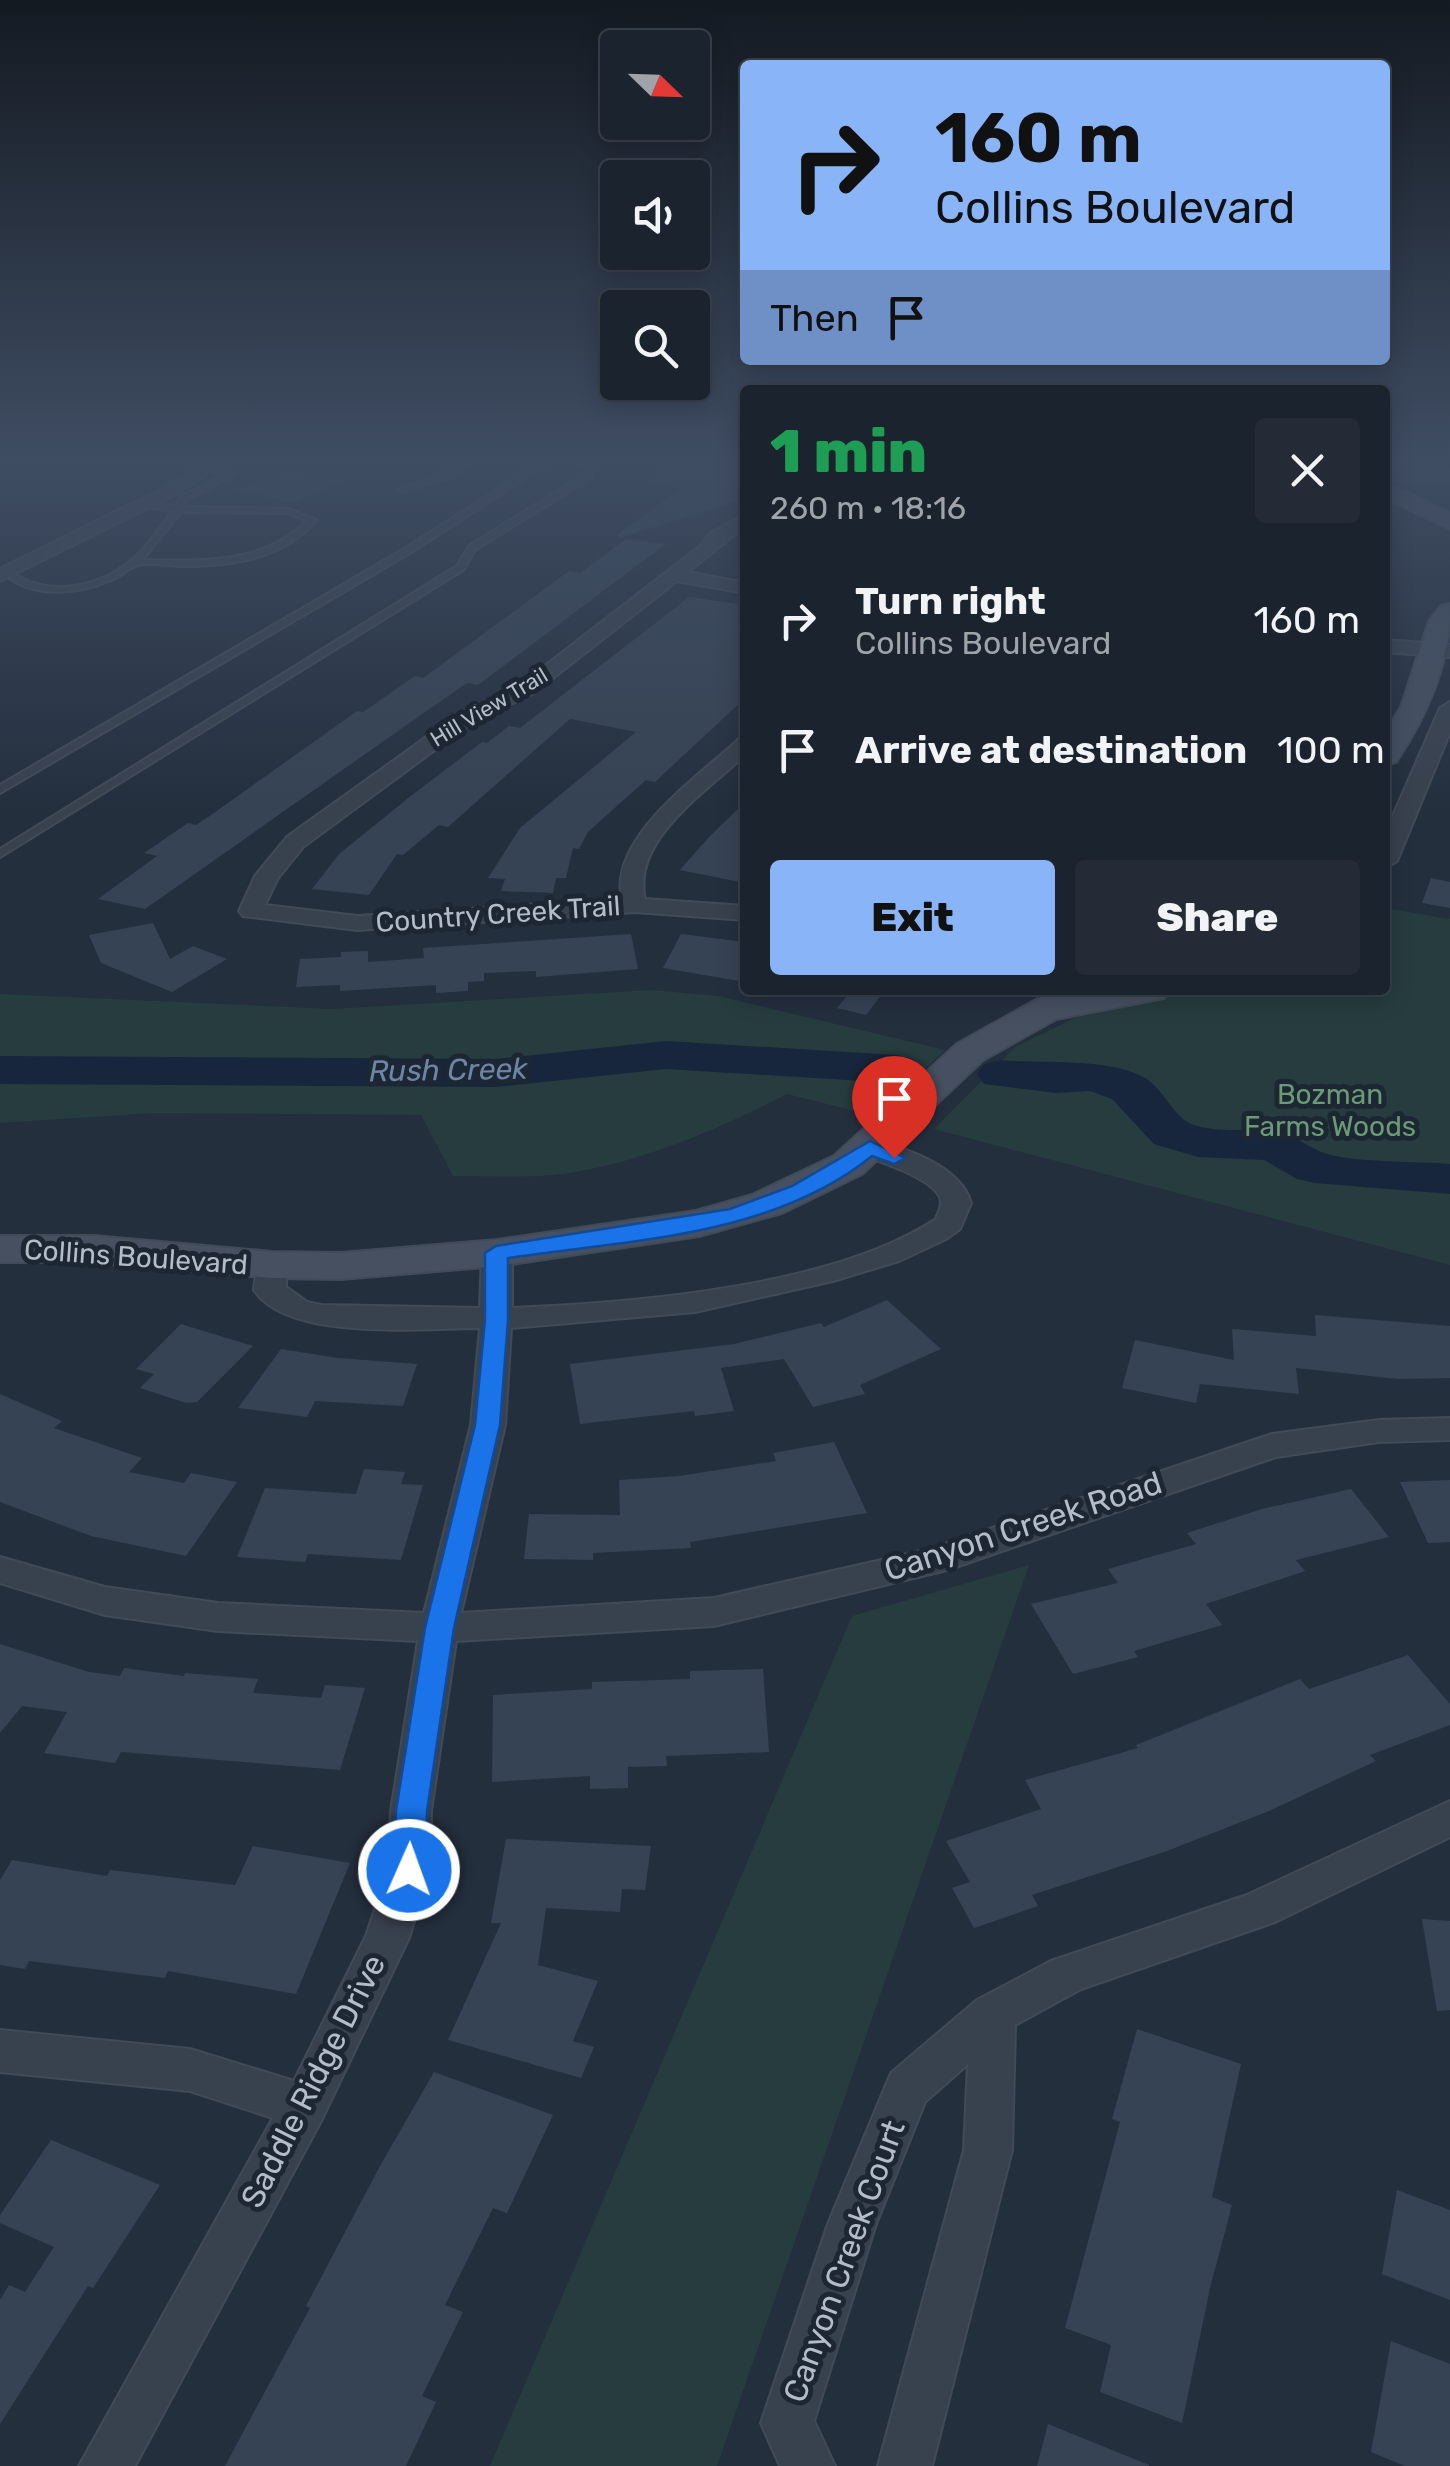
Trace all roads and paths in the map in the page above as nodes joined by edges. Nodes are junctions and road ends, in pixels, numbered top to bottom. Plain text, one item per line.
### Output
1 (7, 576) edge
2 (104, 576) edge
3 (364, 576) edge
4 (447, 576) edge
5 (673, 576) edge
6 (680, 576) edge
7 (740, 587) edge
8 (1390, 634) edge
9 (1444, 637) edge
10 (1390, 645) edge
11 (1450, 708) edge
12 (1390, 748) edge
13 (740, 749) edge
14 (0, 790) edge
15 (1390, 848) edge
16 (0, 854) edge
17 (636, 905) junction
18 (251, 911) joint
19 (740, 913) edge
20 (1108, 995) edge
21 (1065, 1000) edge
22 (870, 1148) junction
23 (0, 1249) edge
24 (496, 1253) junction
25 (272, 1266) junction
26 (496, 1320) junction
27 (1450, 1429) edge
28 (0, 1570) edge
29 (440, 1628) junction
30 (1450, 1818) edge
31 (993, 2014) junction
32 (0, 2051) edge
33 (305, 2106) junction
34 (106, 2466) edge
35 (808, 2466) edge
36 (904, 2466) edge

1 - 2 lane
3 - 14 lane
4 - 16 lane
5 - 18 street, Hill View Trail
6 - 7 street
8 - 9 street
9 - 10 street
9 - 12 street
11 - 15 street
13 - 17 street
17 - 18 street, Country Creek Trail
17 - 19 street, Country Creek Trail
20 - 21 street, Collins Boulevard
21 - 22 street, Collins Boulevard
22 - 24 street, Collins Boulevard
22 - 26 street, Collins Boulevard
23 - 25 street, Collins Boulevard
24 - 25 street, Collins Boulevard
24 - 26 street, Saddle Ridge Drive
25 - 26 street, Collins Boulevard
26 - 29 street, Saddle Ridge Drive
27 - 29 street, Canyon Creek Road
28 - 29 street, Canyon Creek Road
29 - 33 street, Saddle Ridge Drive
30 - 31 street
31 - 35 street, Canyon Creek Court
31 - 36 street
32 - 33 street
33 - 34 street, Saddle Ridge Drive

